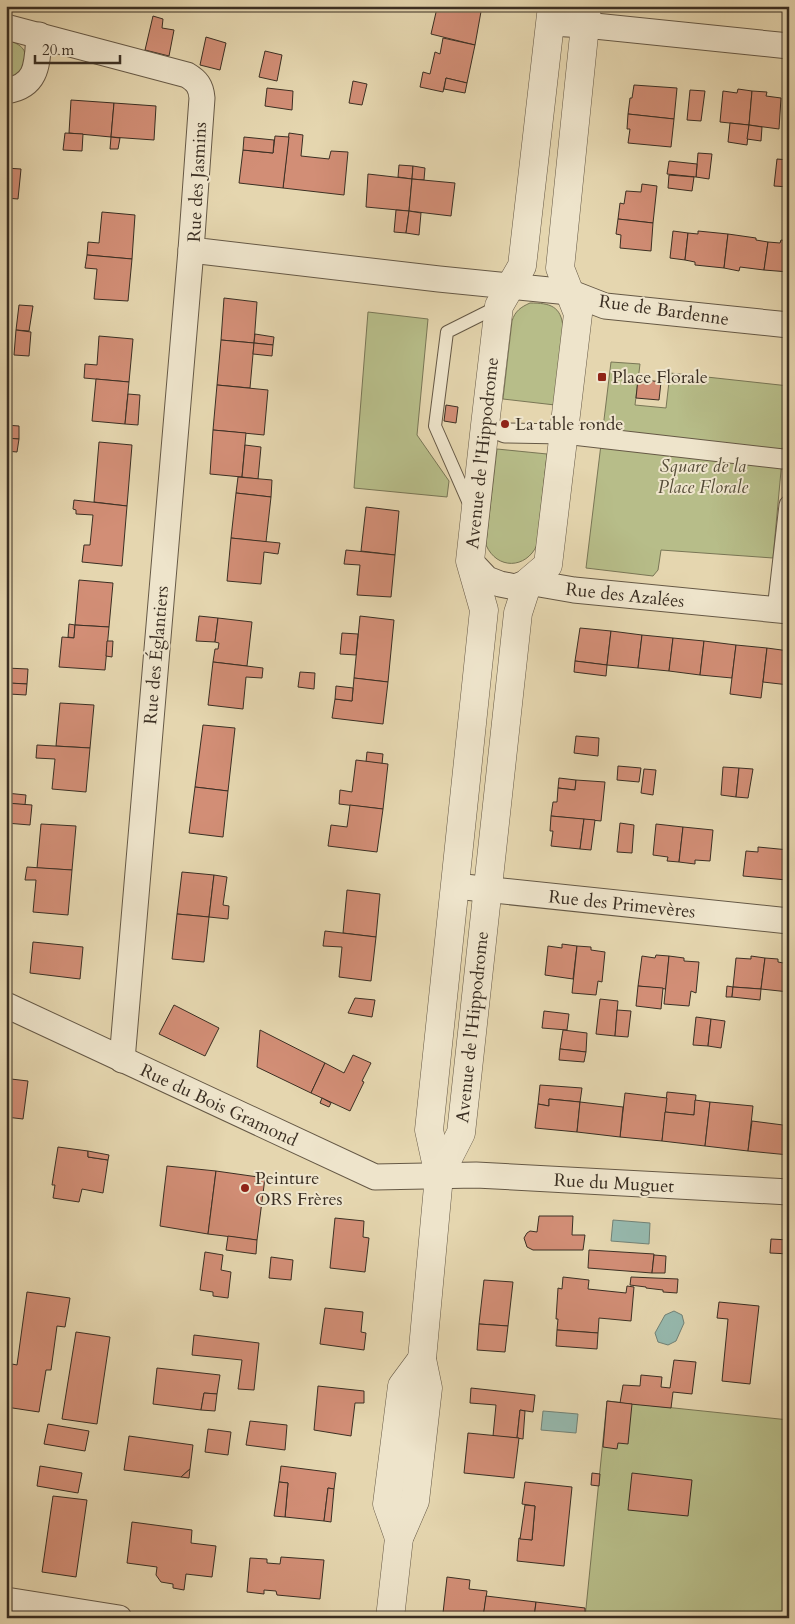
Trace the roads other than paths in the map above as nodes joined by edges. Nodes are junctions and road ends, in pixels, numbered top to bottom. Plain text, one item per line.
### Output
1 (551, 15) edge
2 (586, 16) edge
3 (6, 26) edge
4 (39, 35) junction
5 (789, 46) edge
6 (6, 90) edge
7 (190, 250) junction
8 (569, 292) junction
9 (504, 296) junction
10 (789, 325) edge
11 (485, 425) junction
12 (564, 434) junction
13 (782, 459) dead end
14 (789, 505) edge
15 (475, 518) junction
16 (470, 561) junction
17 (528, 582) junction
18 (783, 611) edge
19 (455, 886) junction
20 (487, 890) junction
21 (789, 921) edge
22 (6, 1005) edge
23 (122, 1060) junction
24 (439, 1176) junction
25 (789, 1192) edge
26 (6, 1600) edge
27 (119, 1618) edge
28 (390, 1618) edge

1 - 2 street
1 - 9 street, Avenue de l'Hippodrome
2 - 5 street
2 - 8 street
3 - 4 street
4 - 6 street
4 - 7 street, Rue des Jasmins
7 - 9 street, Rue des Jasmins
7 - 23 street, Rue des Églantiers
8 - 9 street, Rue de Bardenne
8 - 10 street, Rue de Bardenne
8 - 12 street
9 - 11 street, Avenue de l'Hippodrome
9 - 15 lane
11 - 12 street
11 - 15 street, Avenue de l'Hippodrome
12 - 13 street
12 - 17 street
14 - 18 street
15 - 16 street, Avenue de l'Hippodrome
16 - 17 street, Rue des Azalées
16 - 19 street, Avenue de l'Hippodrome
17 - 18 street, Rue des Azalées
17 - 20 street, Avenue de l'Hippodrome
19 - 20 street, Rue des Primevères
19 - 24 street, Avenue de l'Hippodrome
20 - 21 street, Rue des Primevères
20 - 24 street, Avenue de l'Hippodrome
22 - 23 street, Rue du Bois Gramond
23 - 24 street, Rue du Bois Gramond
24 - 25 street, Rue du Muguet
24 - 28 street
26 - 27 street

